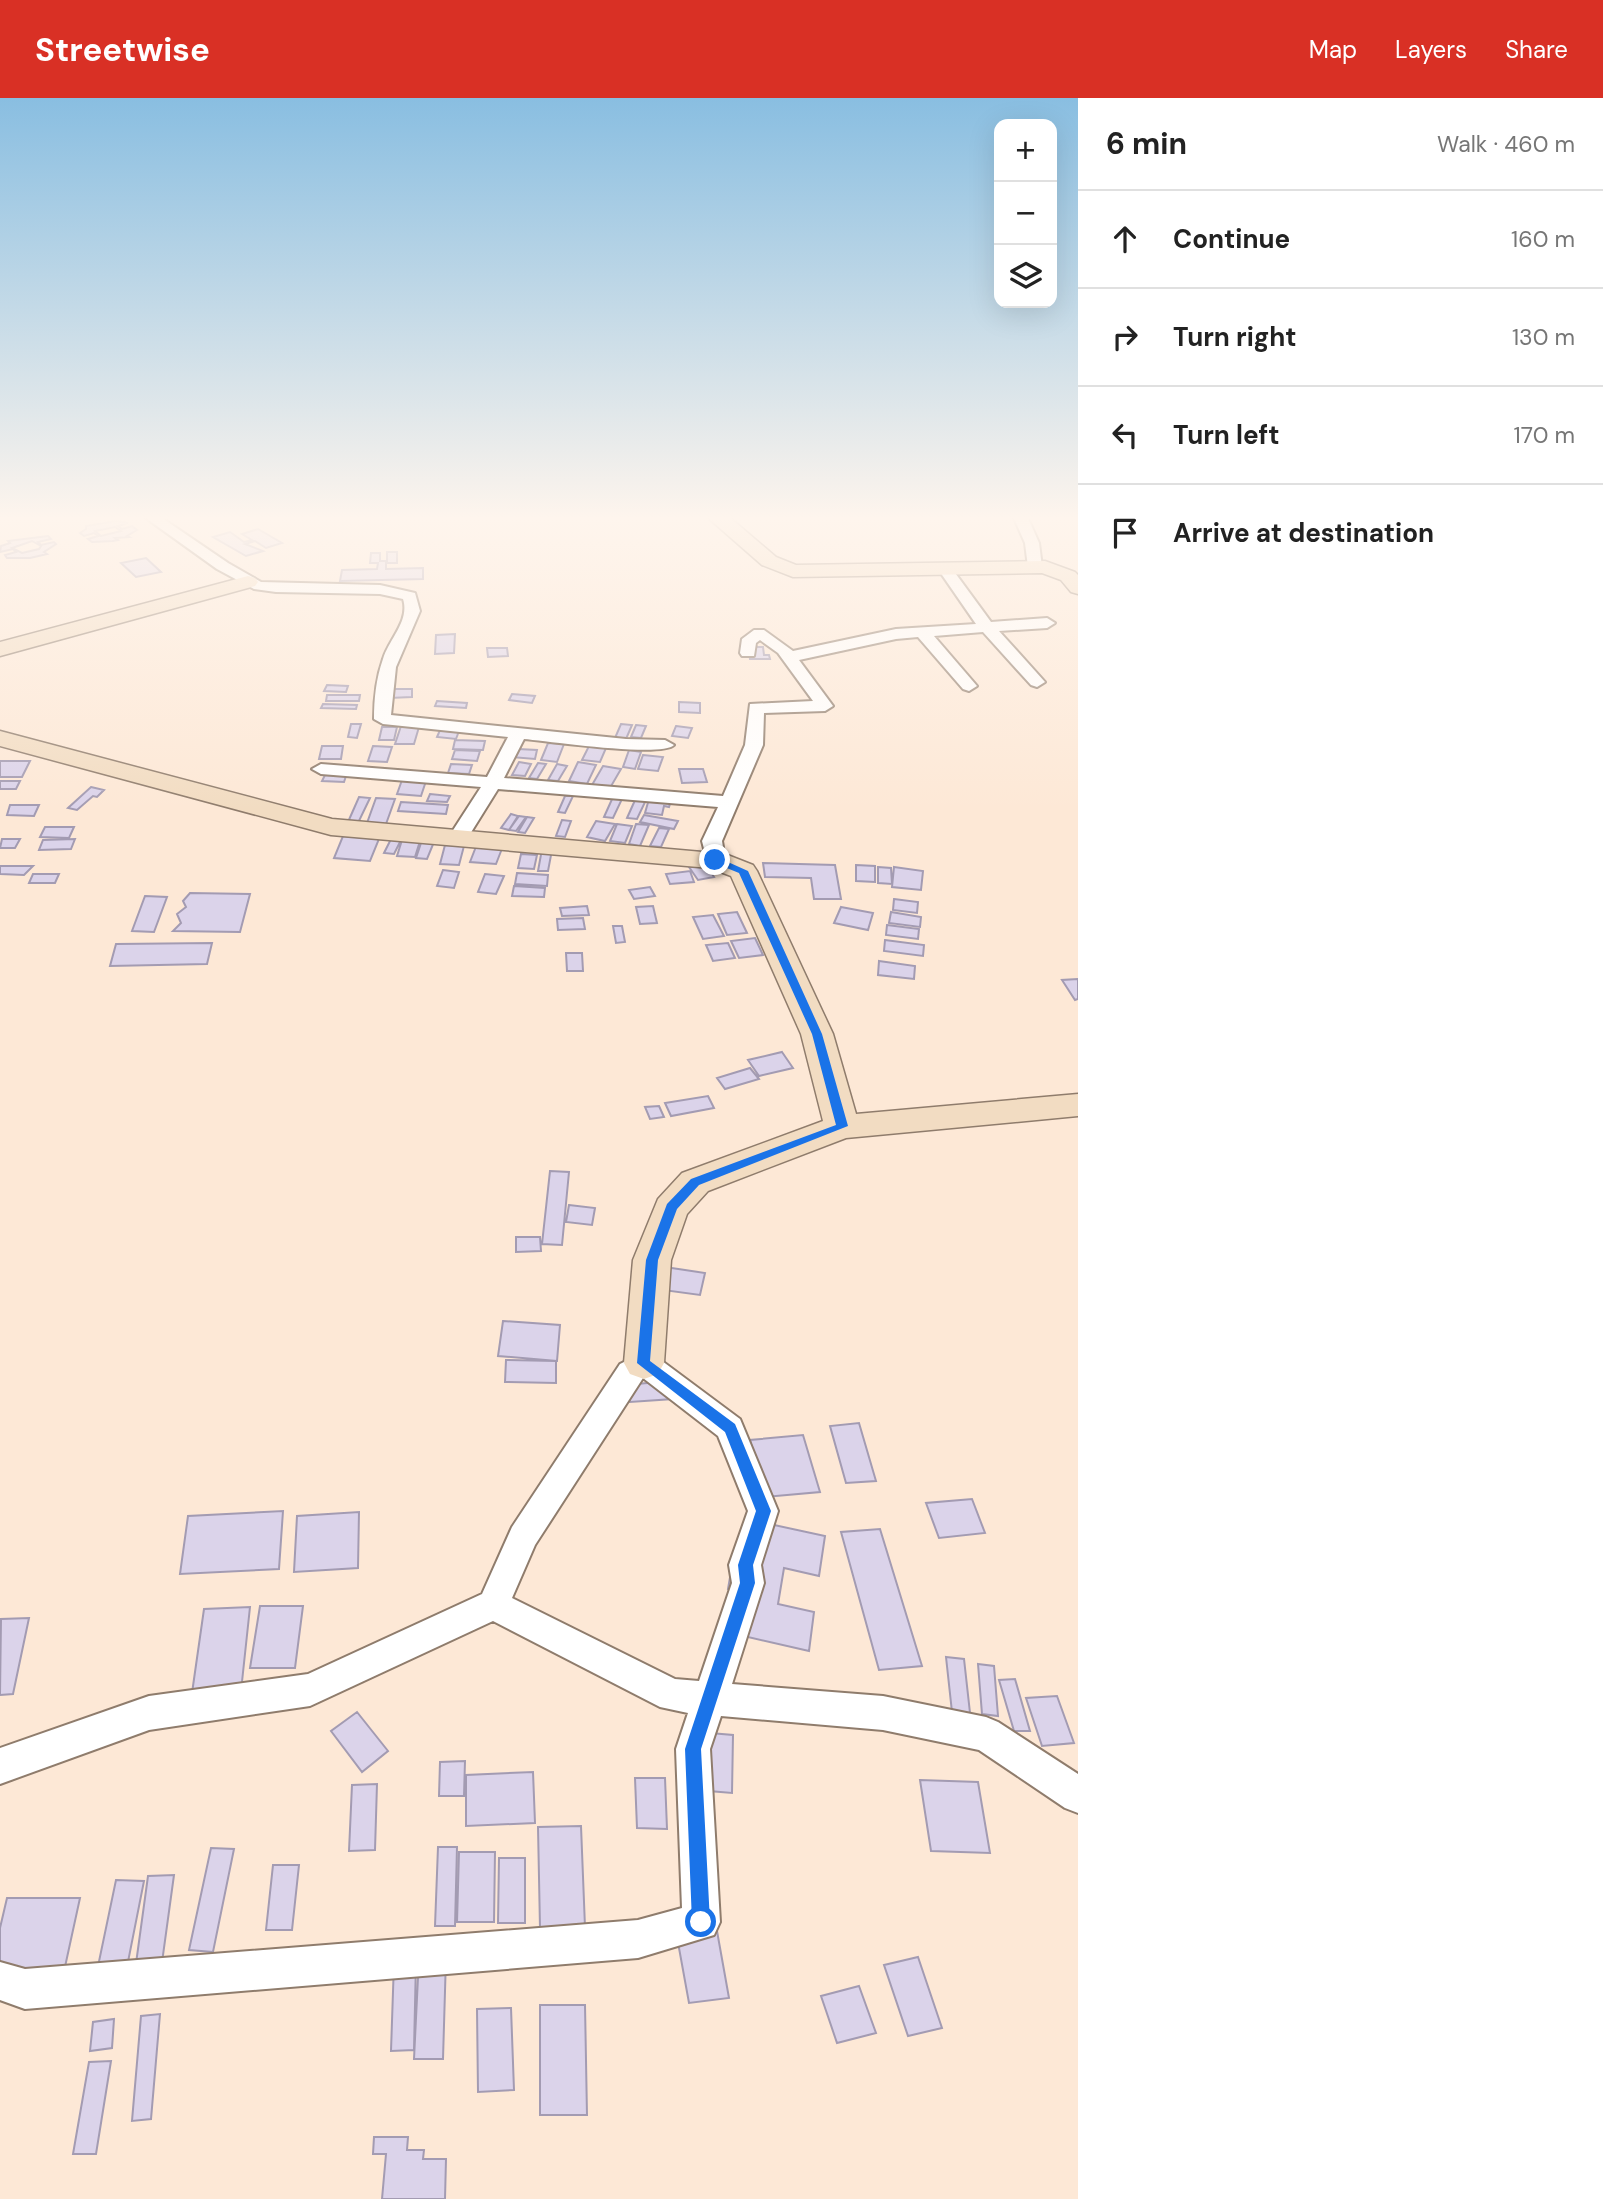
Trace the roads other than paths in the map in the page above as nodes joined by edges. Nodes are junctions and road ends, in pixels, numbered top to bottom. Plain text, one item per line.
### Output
1 (129, 614) edge
2 (413, 614) edge
3 (976, 614) edge
4 (1047, 623) dead end
5 (986, 627) junction
6 (922, 632) junction
7 (0, 649) edge
8 (748, 653) dead end
9 (789, 657) junction
10 (1037, 682) dead end
11 (969, 686) dead end
12 (518, 734) junction
13 (0, 738) edge
14 (665, 745) dead end
15 (321, 769) dead end
16 (493, 783) junction
17 (730, 802) junction
18 (458, 838) junction
19 (715, 860) junction
20 (1078, 1105) edge
21 (842, 1126) junction
22 (644, 1363) junction
23 (493, 1605) junction
24 (708, 1697) junction
25 (0, 1766) edge
26 (1078, 1795) edge
27 (0, 1981) edge

1 - 7 street
2 - 12 street
3 - 5 street
4 - 5 street
5 - 6 street
5 - 10 street
6 - 9 street
6 - 11 street
8 - 9 street
9 - 17 street
12 - 14 street
12 - 16 street
13 - 18 street
15 - 16 street
16 - 17 street
16 - 18 street
17 - 19 street
18 - 19 street
19 - 21 street
20 - 21 street
21 - 22 street
22 - 23 street
22 - 24 street
23 - 24 street
23 - 25 street
24 - 26 street
24 - 27 street

